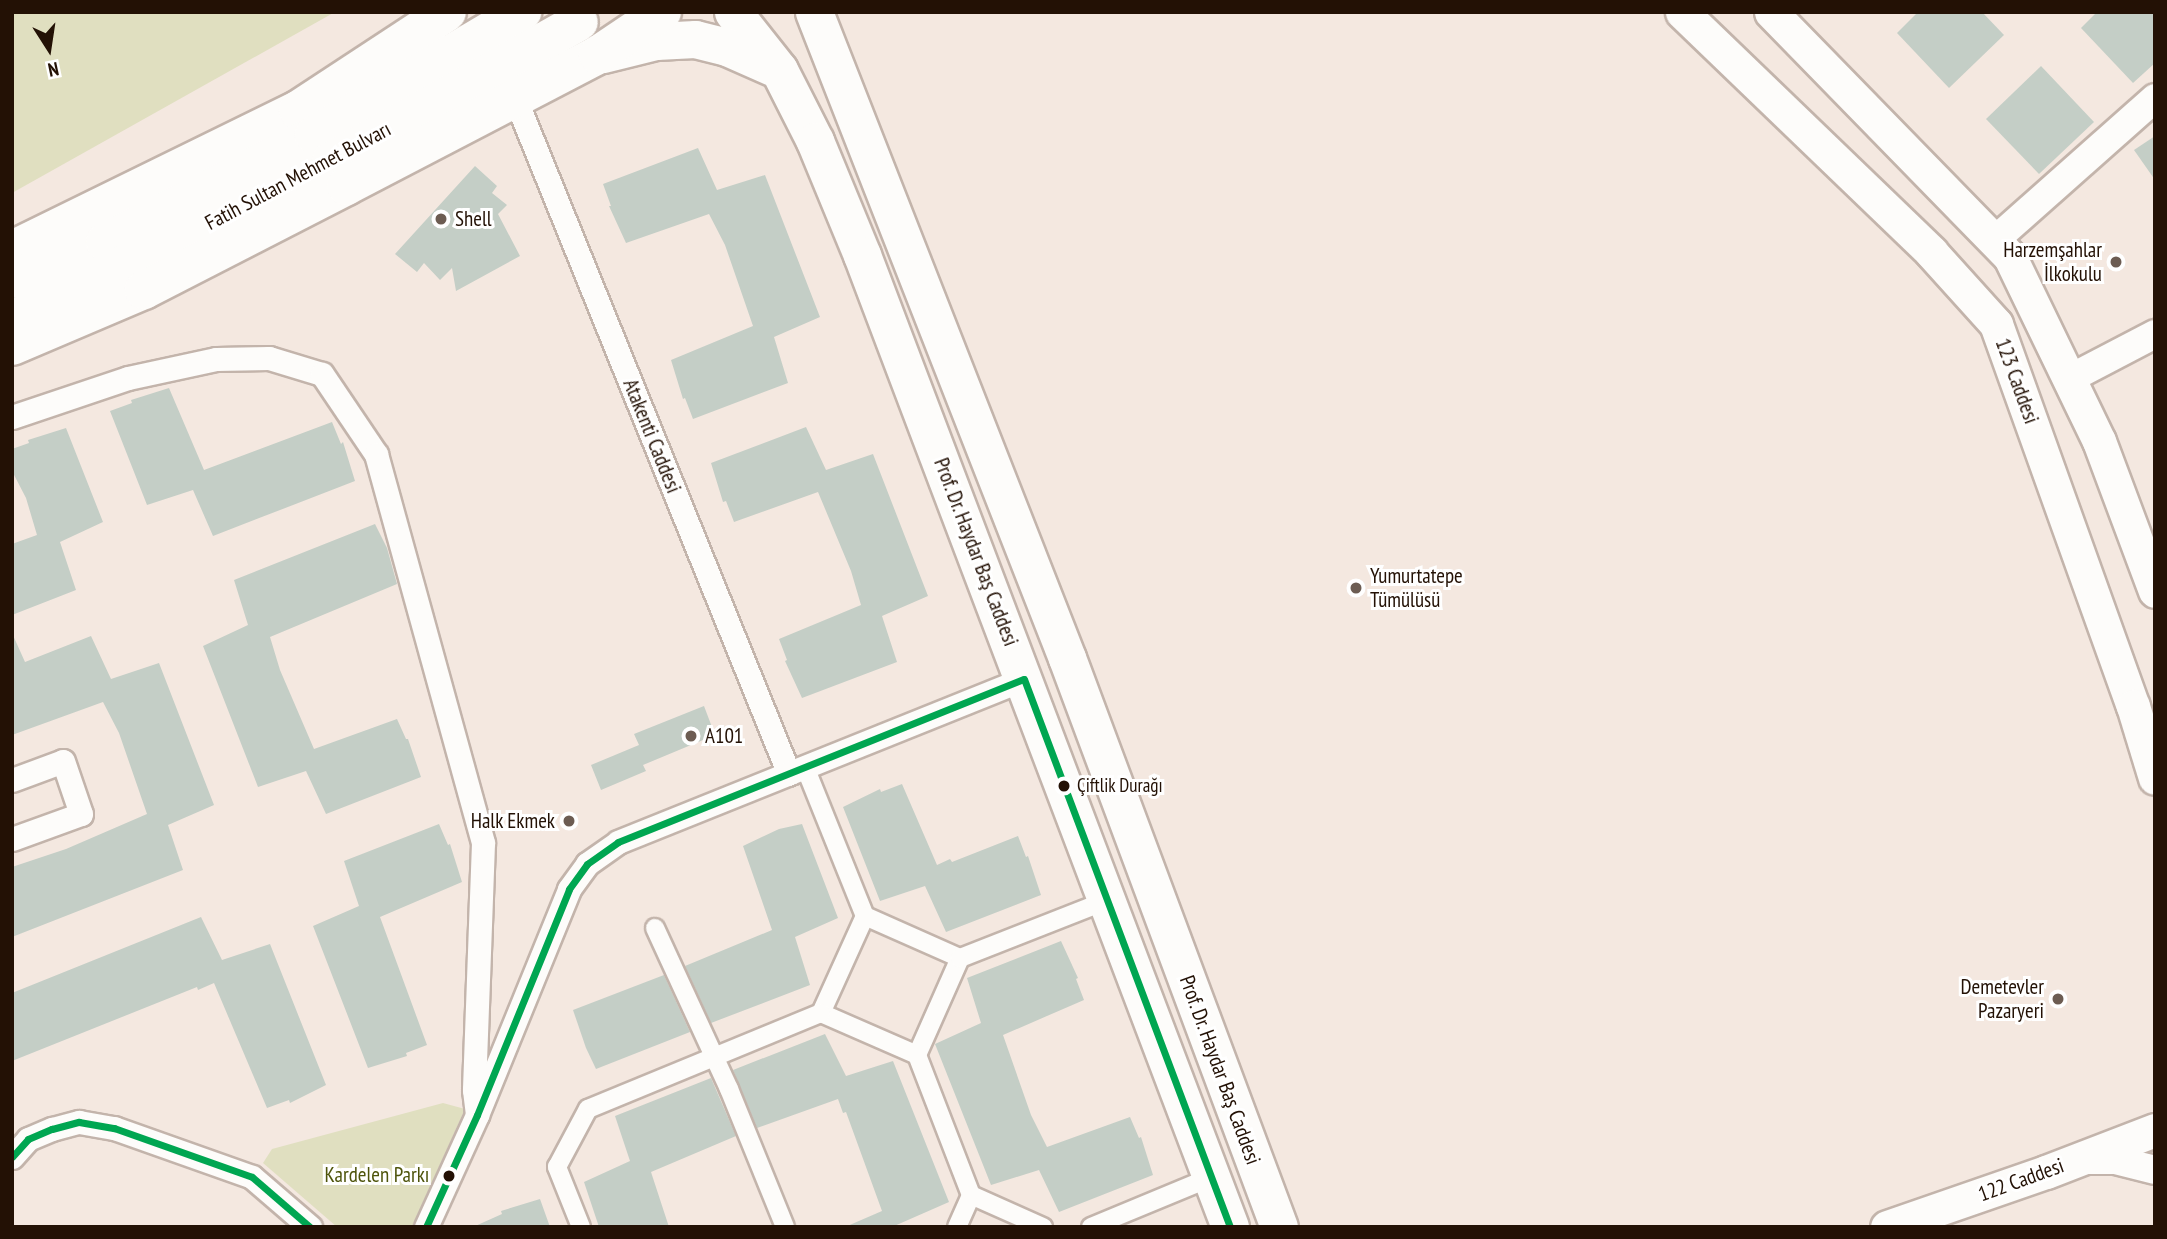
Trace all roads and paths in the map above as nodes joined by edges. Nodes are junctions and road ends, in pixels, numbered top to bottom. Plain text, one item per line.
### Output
1 (447, 12) edge
2 (522, 12) edge
3 (632, 12) edge
4 (662, 12) edge
5 (733, 12) edge
6 (814, 12) edge
7 (1682, 12) edge
8 (1771, 12) edge
9 (579, 22) dead end
10 (598, 55) junction
11 (779, 70) junction
12 (515, 98) junction
13 (2155, 98) edge
14 (1994, 241) junction
15 (12, 250) edge
16 (12, 279) edge
17 (12, 320) edge
18 (2155, 334) edge
19 (12, 346) edge
20 (2069, 379) junction
21 (12, 417) edge
22 (2155, 591) edge
23 (1024, 679) junction
24 (797, 770) junction
25 (2155, 778) edge
26 (12, 780) edge
27 (12, 839) edge
28 (1108, 900) junction
29 (864, 916) junction
30 (655, 928) dead end
31 (960, 958) junction
32 (821, 1013) junction
33 (917, 1055) junction
34 (715, 1058) junction
35 (477, 1115) junction
36 (2155, 1130) edge
37 (12, 1157) edge
38 (2076, 1160) junction
39 (2155, 1170) edge
40 (1212, 1177) junction
41 (971, 1195) junction
42 (310, 1227) edge
43 (426, 1227) edge
44 (581, 1227) edge
45 (785, 1227) edge
46 (957, 1227) edge
47 (1043, 1227) edge
48 (1091, 1227) edge
49 (1230, 1227) edge
50 (1279, 1227) edge
51 (1887, 1227) edge

1 - 15 highway
2 - 16 highway, Fatih Sultan Mehmet Bulvarı
3 - 10 highway
4 - 10 highway
5 - 11 main road, Prof. Dr. Haydar Baş Caddesi
6 - 50 main road, Prof. Dr. Haydar Baş Caddesi
7 - 25 main road, 123 Caddesi
8 - 14 main road, 123 Caddesi
9 - 17 highway, Fatih Sultan Mehmet Bulvarı
10 - 11 main road
10 - 12 highway
11 - 23 main road, Prof. Dr. Haydar Baş Caddesi
12 - 19 highway
12 - 24 street, Atakenti Caddesi
13 - 14 street
14 - 20 main road, 123 Caddesi
18 - 20 street
20 - 22 main road, 123 Caddesi
21 - 35 street
23 - 24 street
23 - 28 main road, Prof. Dr. Haydar Baş Caddesi
24 - 29 street
24 - 35 street
26 - 27 street
28 - 31 street
28 - 40 main road, Prof. Dr. Haydar Baş Caddesi
29 - 31 street
29 - 32 street
30 - 34 street
31 - 33 street
32 - 33 street
32 - 34 street
33 - 41 street
34 - 44 street
34 - 45 street
35 - 43 street
36 - 38 main road, 122 Caddesi
37 - 42 street
38 - 39 street
38 - 51 main road, 122 Caddesi
40 - 48 street
40 - 49 main road, Prof. Dr. Haydar Baş Caddesi
41 - 46 street
41 - 47 street

